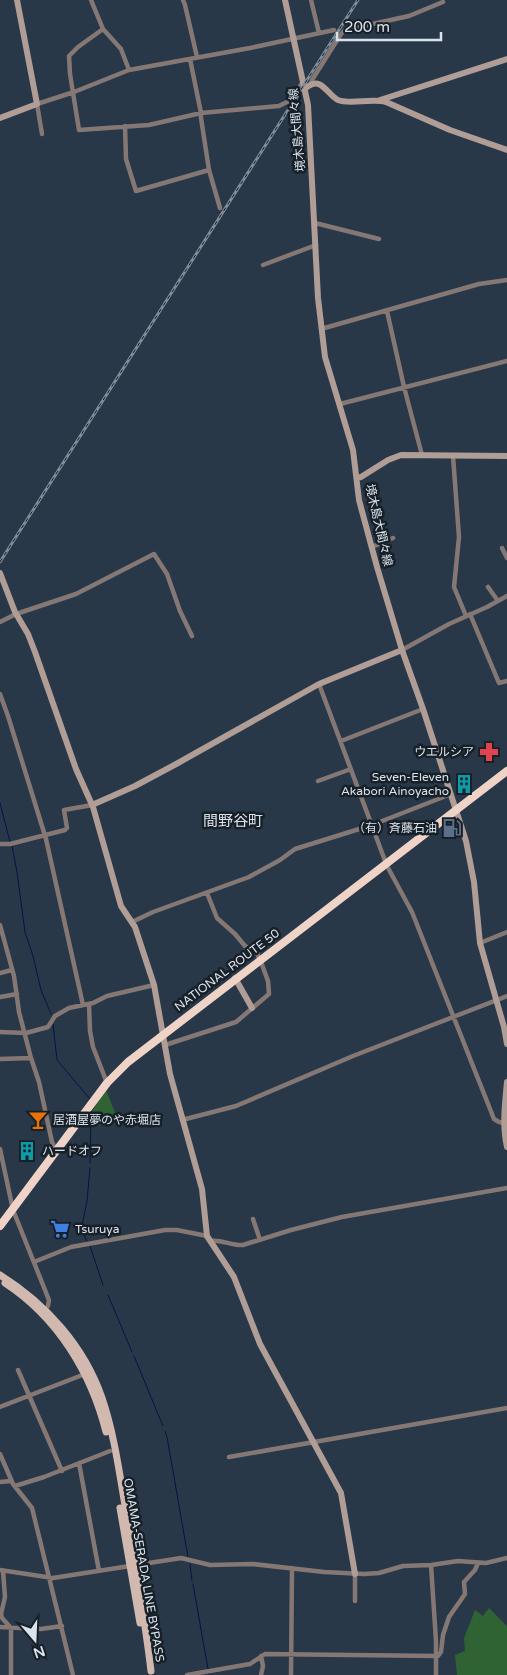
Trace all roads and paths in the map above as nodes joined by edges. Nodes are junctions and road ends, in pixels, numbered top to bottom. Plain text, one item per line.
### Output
1 (16, 0) edge
2 (91, 0) edge
3 (183, 0) edge
4 (285, 0) edge
5 (311, 0) edge
6 (443, 2) dead end
7 (103, 28) junction
8 (334, 30) dead end
9 (319, 33) junction
10 (294, 38) junction
11 (197, 57) junction
12 (190, 59) junction
13 (507, 59) edge
14 (129, 70) junction
15 (304, 81) junction
16 (308, 87) junction
17 (74, 92) junction
18 (380, 100) junction
19 (37, 104) junction
20 (201, 113) junction
21 (0, 118) edge
22 (125, 126) junction
23 (42, 134) dead end
24 (507, 150) edge
25 (209, 170) junction
26 (220, 208) dead end
27 (314, 223) junction
28 (379, 239) dead end
29 (316, 244) junction
30 (263, 265) dead end
31 (507, 280) edge
32 (387, 311) junction
33 (321, 329) junction
34 (507, 361) edge
35 (404, 387) junction
36 (340, 404) junction
37 (422, 455) junction
38 (453, 456) junction
39 (507, 456) edge
40 (357, 478) junction
41 (393, 538) dead end
42 (372, 546) junction
43 (502, 548) dead end
44 (507, 558) edge
45 (0, 573) edge
46 (488, 587) dead end
47 (507, 596) edge
48 (498, 601) junction
49 (16, 614) junction
50 (468, 615) junction
51 (0, 622) edge
52 (192, 636) dead end
53 (402, 650) junction
54 (507, 681) edge
55 (319, 684) junction
56 (0, 694) edge
57 (423, 709) junction
58 (341, 741) junction
59 (351, 769) junction
60 (507, 771) edge
61 (318, 781) dead end
62 (451, 794) junction
63 (92, 805) junction
64 (456, 811) junction
65 (372, 825) junction
66 (45, 835) junction
67 (0, 844) edge
68 (386, 864) junction
69 (207, 894) junction
70 (132, 922) junction
71 (0, 925) edge
72 (507, 932) edge
73 (480, 943) junction
74 (260, 960) junction
75 (12, 970) junction
76 (0, 973) edge
77 (235, 978) junction
78 (154, 985) junction
79 (17, 994) junction
80 (507, 996) edge
81 (0, 997) edge
82 (496, 1000) junction
83 (90, 1004) junction
84 (83, 1005) junction
85 (252, 1008) junction
86 (454, 1017) junction
87 (0, 1032) edge
88 (25, 1033) junction
89 (163, 1033) junction
90 (507, 1044) edge
91 (165, 1046) junction
92 (31, 1058) junction
93 (0, 1059) edge
94 (507, 1082) edge
95 (107, 1084) junction
96 (182, 1120) junction
97 (506, 1122) edge
98 (507, 1146) edge
99 (0, 1149) edge
100 (56, 1151) junction
101 (507, 1188) edge
102 (13, 1210) junction
103 (253, 1219) dead end
104 (0, 1226) edge
105 (209, 1239) junction
106 (260, 1240) junction
107 (34, 1262) junction
108 (0, 1274) edge
109 (0, 1280) edge
110 (45, 1310) junction
111 (18, 1370) dead end
112 (85, 1374) junction
113 (30, 1397) junction
114 (0, 1407) edge
115 (507, 1408) edge
116 (314, 1442) junction
117 (110, 1450) junction
118 (0, 1454) edge
119 (229, 1457) dead end
120 (79, 1464) junction
121 (62, 1471) junction
122 (11, 1481) junction
123 (0, 1482) edge
124 (15, 1486) junction
125 (507, 1558) edge
126 (478, 1563) junction
127 (431, 1565) junction
128 (132, 1566) junction
129 (292, 1568) junction
130 (1, 1570) edge
131 (99, 1572) junction
132 (355, 1574) junction
133 (50, 1578) junction
134 (355, 1601) dead end
135 (62, 1626) junction
136 (0, 1627) edge
137 (11, 1628) junction
138 (291, 1655) junction
139 (261, 1656) junction
140 (436, 1656) junction
141 (151, 1673) edge
142 (11, 1675) edge
143 (73, 1675) edge
144 (187, 1675) edge
145 (261, 1675) edge
146 (291, 1675) edge
147 (436, 1675) edge

1 - 19 street
2 - 7 street
3 - 11 street
4 - 10 street, 境木島大間々線
5 - 9 street
6 - 16 street
7 - 14 street
7 - 17 street
8 - 9 street
9 - 10 street
10 - 11 street
10 - 15 street, 境木島大間々線
11 - 12 street
12 - 14 street
12 - 20 street
13 - 18 street
14 - 17 street
15 - 16 street, 境木島大間々線
15 - 20 street
16 - 18 street
16 - 27 street, 境木島大間々線
17 - 19 street
17 - 22 street
18 - 24 street
19 - 21 street
19 - 23 street
20 - 22 street
20 - 25 street
22 - 25 street
25 - 26 street
27 - 28 street
27 - 29 street, 境木島大間々線
29 - 30 street
29 - 33 street, 境木島大間々線
31 - 32 street
32 - 33 street
32 - 35 street
33 - 36 street, 境木島大間々線
34 - 35 street
35 - 36 street
35 - 37 street
36 - 40 street, 境木島大間々線
37 - 38 street
37 - 40 street
38 - 39 street
38 - 50 street
40 - 42 street, 境木島大間々線
41 - 42 street
42 - 53 street, 境木島大間々線
43 - 44 street
45 - 49 street
46 - 48 street
47 - 48 street
48 - 50 street
49 - 51 street
49 - 52 street
49 - 63 street
50 - 53 street
50 - 54 street
53 - 55 street
53 - 57 street, 境木島大間々線
55 - 58 street
55 - 63 street
56 - 66 street
57 - 58 street
57 - 62 street, 境木島大間々線
58 - 59 street
59 - 61 street
59 - 65 street
60 - 64 highway, NATIONAL ROUTE 50
62 - 64 street, 境木島大間々線
62 - 65 street
63 - 66 street
63 - 70 street
64 - 68 highway, NATIONAL ROUTE 50
64 - 73 street, 境木島大間々線
65 - 68 street
65 - 69 street
66 - 67 street
66 - 84 street
68 - 74 highway, NATIONAL ROUTE 50
68 - 86 street
69 - 70 street
69 - 74 street
70 - 78 street
71 - 75 street
72 - 73 street
73 - 82 street, 境木島大間々線
74 - 77 highway, NATIONAL ROUTE 50
74 - 85 street
75 - 76 street
75 - 79 street
77 - 85 street
77 - 89 highway, NATIONAL ROUTE 50
78 - 83 street
78 - 89 street
79 - 81 street
79 - 88 street
80 - 82 street
82 - 86 street
82 - 90 street, 境木島大間々線
83 - 84 street
83 - 95 street
84 - 88 street
85 - 91 street
86 - 96 street
86 - 97 street
87 - 88 street
88 - 92 street
89 - 91 street
89 - 95 highway, NATIONAL ROUTE 50
91 - 96 street
92 - 93 street
92 - 100 street
94 - 97 street
95 - 100 highway, NATIONAL ROUTE 50
96 - 105 street
97 - 98 street
99 - 102 street
100 - 102 highway, NATIONAL ROUTE 50
101 - 106 street
102 - 104 highway, NATIONAL ROUTE 50
102 - 107 street
103 - 106 street
105 - 106 street
105 - 107 street
105 - 116 street
107 - 110 street
108 - 110 main road, OMAMA-SERADA LINE BYPASS
109 - 112 main road, OMAMA-SERADA LINE BYPASS
110 - 128 main road, OMAMA-SERADA LINE BYPASS
111 - 113 street
112 - 113 street
112 - 117 main road, OMAMA-SERADA LINE BYPASS
113 - 114 street
113 - 121 street
115 - 116 street
116 - 119 street
116 - 132 street
117 - 120 street
117 - 128 main road, OMAMA-SERADA LINE BYPASS
118 - 122 street
120 - 121 street
120 - 131 street
121 - 124 street
122 - 123 street
122 - 124 street
124 - 133 street
125 - 126 street
126 - 127 street
126 - 140 street
127 - 132 street
127 - 140 street
128 - 129 street
128 - 131 street
128 - 141 main road, OMAMA-SERADA LINE BYPASS
129 - 132 street
129 - 138 street
130 - 133 street
130 - 137 street
131 - 133 street
132 - 134 street
133 - 135 street
135 - 137 street
135 - 143 street
136 - 137 street
137 - 142 street
138 - 139 street
138 - 140 street
138 - 146 street
139 - 144 street
139 - 145 street
140 - 147 street

